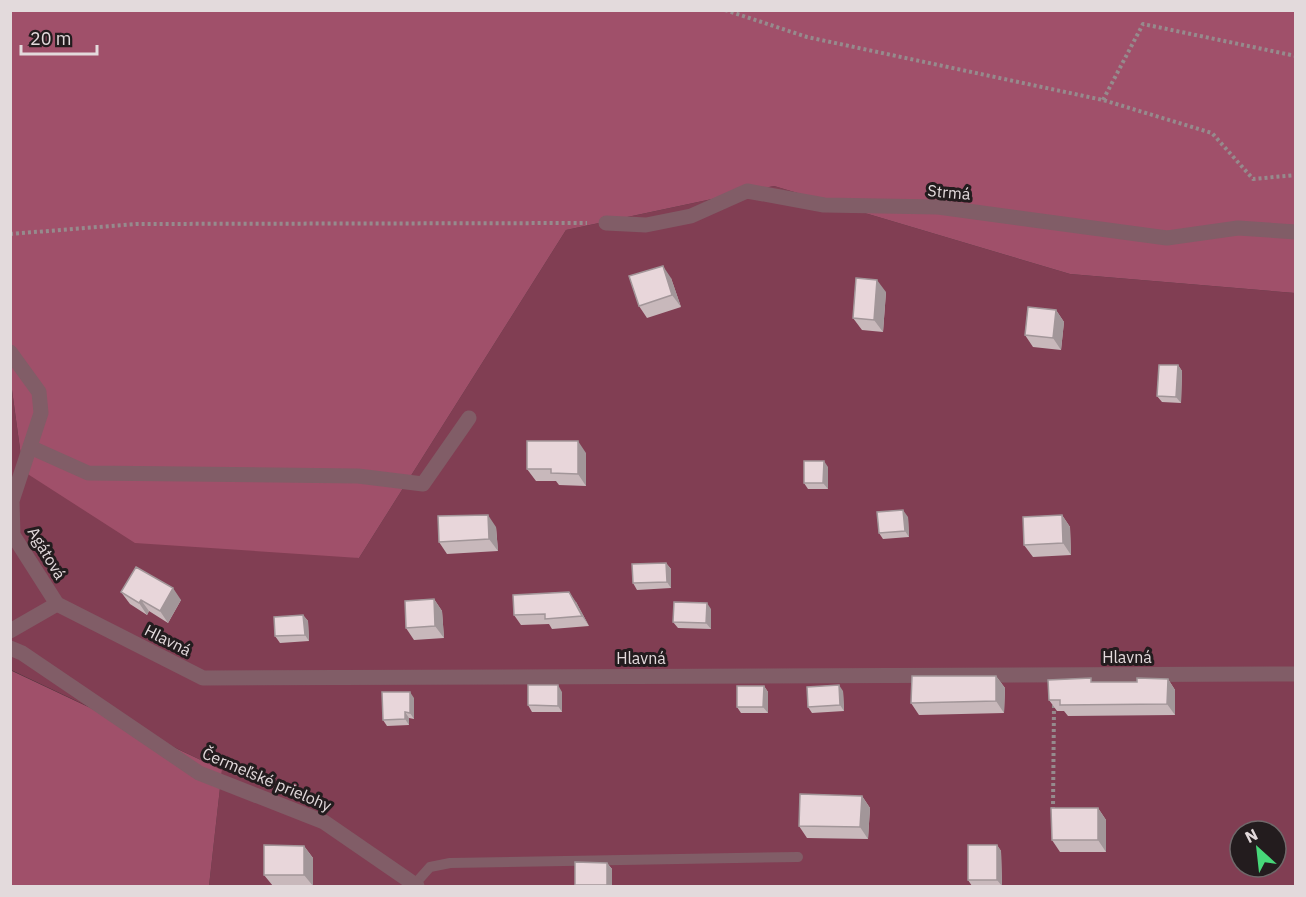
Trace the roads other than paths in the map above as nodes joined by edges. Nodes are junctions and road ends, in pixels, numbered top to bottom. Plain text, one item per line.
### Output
1 (606, 223) road end
2 (1296, 232) edge
3 (10, 352) edge
4 (469, 418) dead end
5 (30, 447) junction
6 (57, 604) junction
7 (10, 631) edge
8 (10, 648) edge
9 (1296, 674) edge
10 (798, 857) dead end
11 (416, 886) edge

1 - 2 street, Strmá
3 - 5 street, Agátová
4 - 5 street
5 - 6 street, Agátová
6 - 7 street
6 - 9 street, Hlavná
8 - 11 street, Čermeľské prielohy
10 - 11 lane

